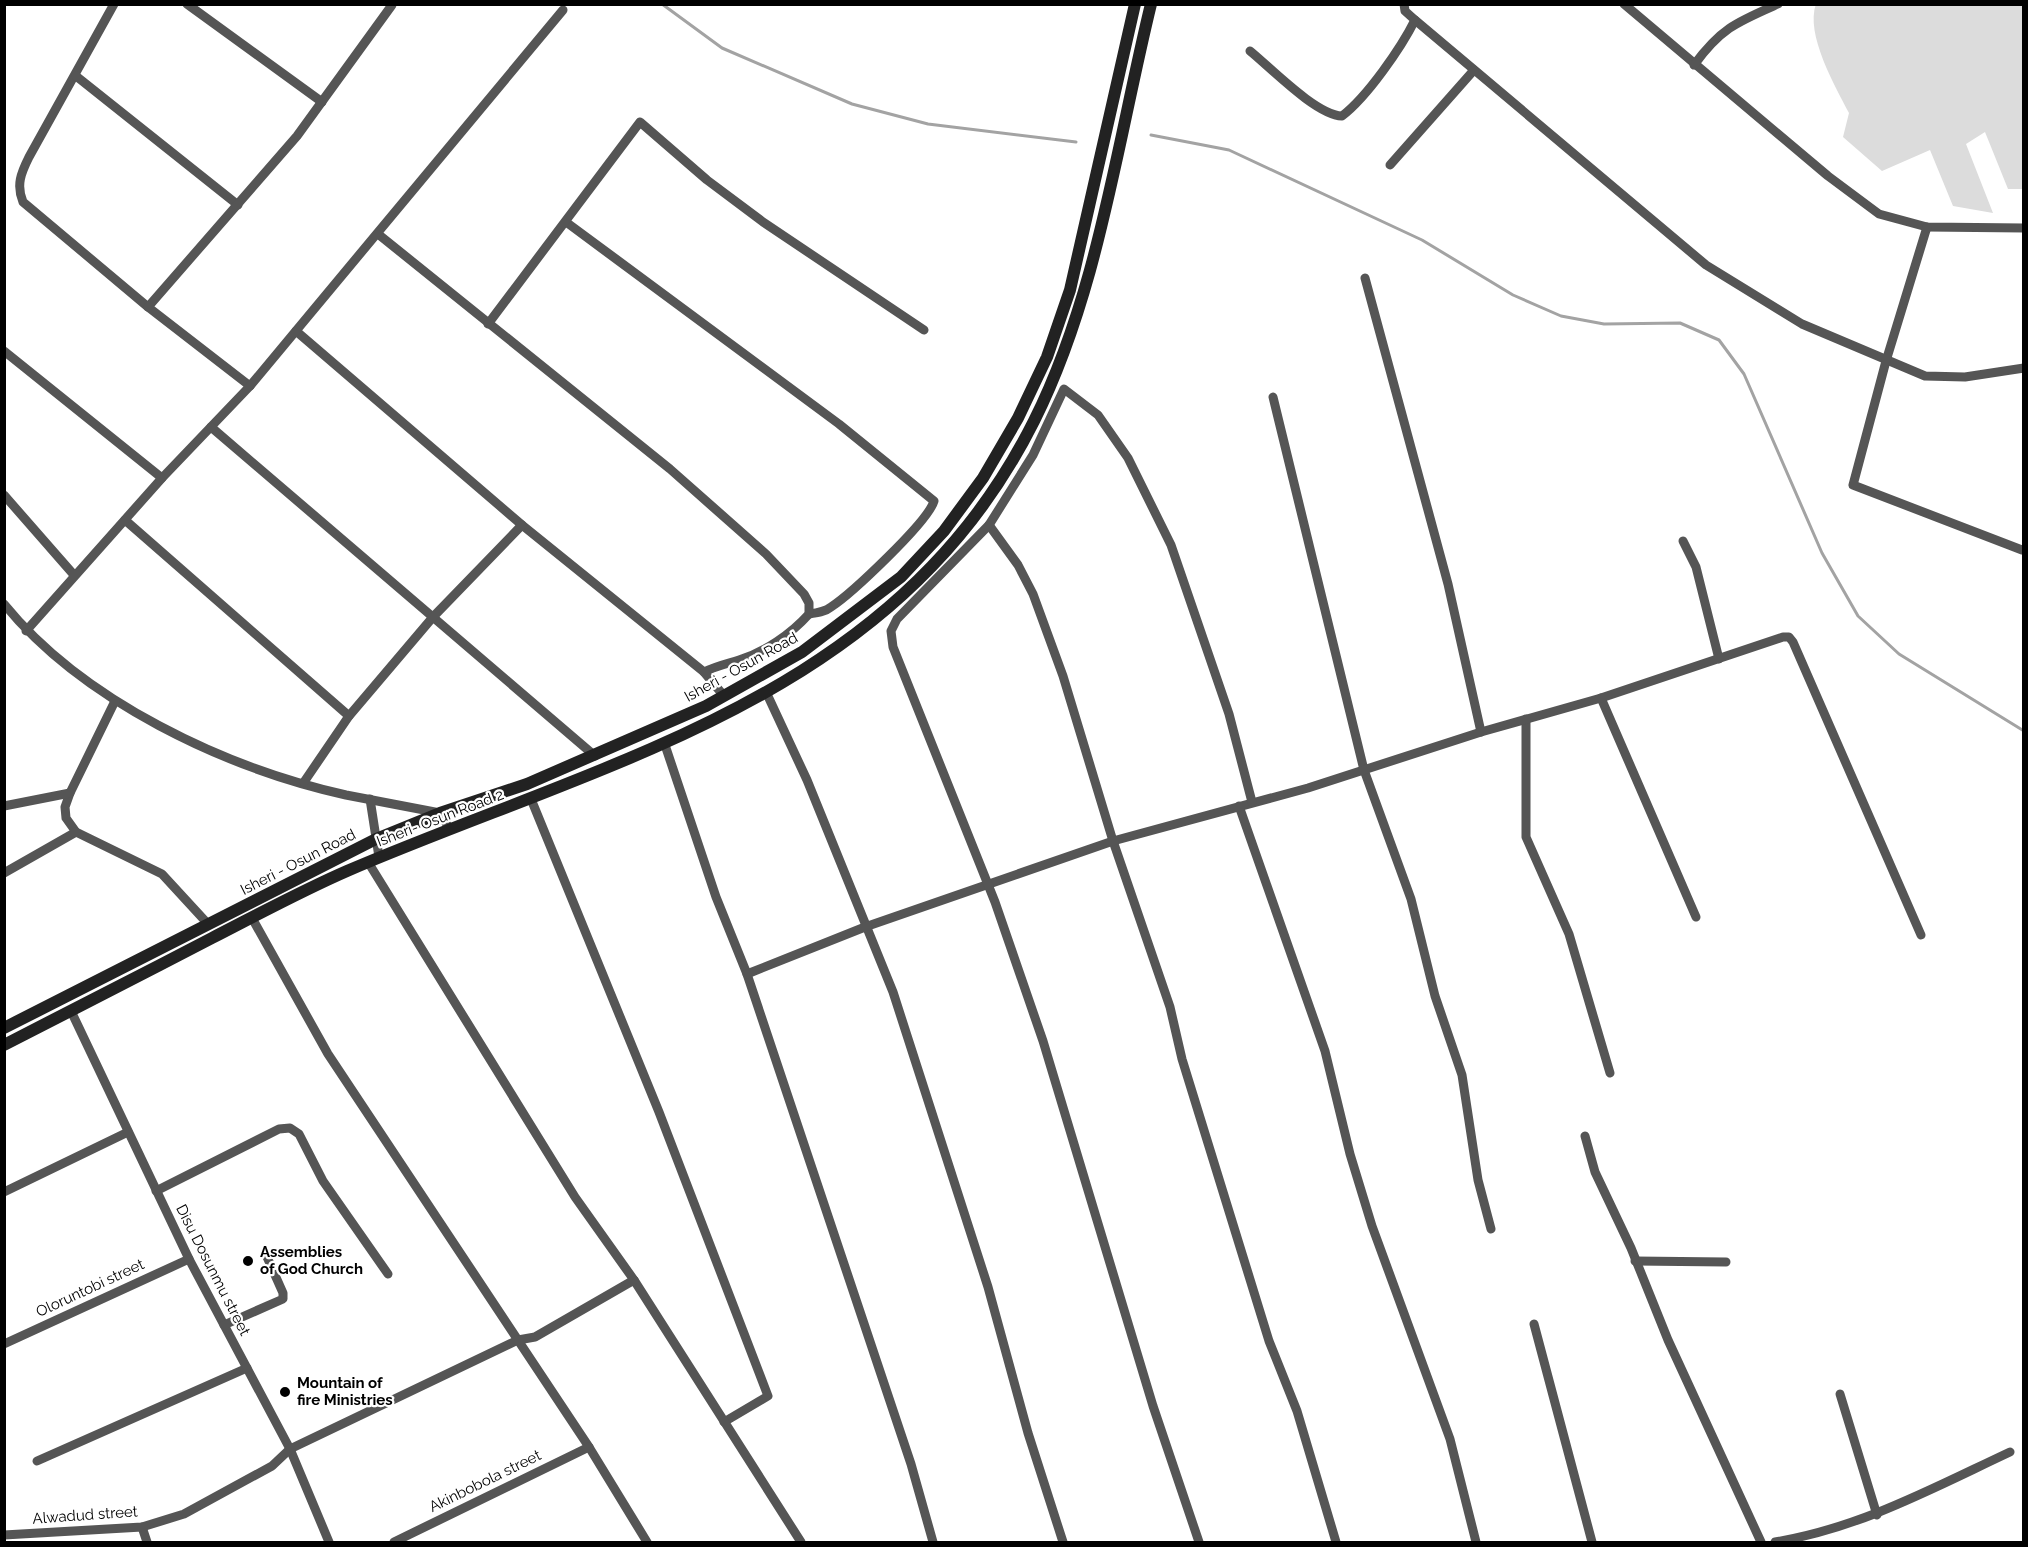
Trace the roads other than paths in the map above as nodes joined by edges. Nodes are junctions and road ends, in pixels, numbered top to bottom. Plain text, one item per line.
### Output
1 (114, 4) edge
2 (187, 4) edge
3 (1135, 4) edge
4 (1151, 4) edge
5 (1624, 4) edge
6 (1778, 4) edge
7 (392, 6) edge
8 (1402, 6) edge
9 (563, 10) dead end
10 (1415, 20) junction
11 (1250, 51) dead end
12 (1695, 65) junction
13 (1474, 70) junction
14 (76, 76) junction
15 (322, 102) junction
16 (1390, 165) dead end
17 (238, 206) junction
18 (566, 222) junction
19 (1927, 227) junction
20 (2024, 228) edge
21 (378, 234) junction
22 (1365, 278) dead end
23 (148, 307) junction
24 (488, 324) junction
25 (924, 330) dead end
26 (296, 331) junction
27 (4, 351) edge
28 (1886, 361) junction
29 (2024, 368) edge
30 (250, 386) junction
31 (1273, 398) dead end
32 (211, 427) junction
33 (162, 478) junction
34 (4, 495) edge
35 (125, 520) junction
36 (522, 525) junction
37 (989, 525) junction
38 (1683, 542) dead end
39 (2022, 550) dead end
40 (74, 575) junction
41 (4, 604) edge
42 (809, 614) junction
43 (433, 617) junction
44 (26, 631) junction
45 (1719, 659) junction
46 (704, 672) junction
47 (766, 692) junction
48 (724, 696) junction
49 (1601, 698) junction
50 (115, 701) junction
51 (349, 716) junction
52 (1526, 719) junction
53 (1481, 732) junction
54 (665, 745) junction
55 (595, 756) junction
56 (1364, 770) junction
57 (304, 782) junction
58 (70, 793) junction
59 (370, 799) junction
60 (531, 800) junction
61 (1252, 802) junction
62 (4, 806) edge
63 (1239, 806) junction
64 (440, 813) junction
65 (449, 828) junction
66 (76, 832) junction
67 (376, 839) junction
68 (1113, 841) junction
69 (374, 860) junction
70 (4, 873) edge
71 (988, 884) junction
72 (1696, 917) dead end
73 (252, 918) junction
74 (208, 924) junction
75 (864, 927) junction
76 (1921, 935) dead end
77 (747, 974) junction
78 (71, 1011) junction
79 (4, 1028) edge
80 (4, 1045) edge
81 (1610, 1072) dead end
82 (129, 1132) junction
83 (1585, 1136) dead end
84 (156, 1191) junction
85 (4, 1192) edge
86 (1491, 1229) dead end
87 (267, 1257) dead end
88 (189, 1259) junction
89 (1635, 1261) junction
90 (1726, 1262) dead end
91 (388, 1274) dead end
92 (634, 1280) junction
93 (1534, 1324) dead end
94 (224, 1325) junction
95 (518, 1340) junction
96 (4, 1344) edge
97 (247, 1368) junction
98 (1840, 1394) dead end
99 (724, 1422) junction
100 (589, 1447) junction
101 (290, 1449) junction
102 (2010, 1452) dead end
103 (37, 1461) dead end
104 (1878, 1515) junction
105 (142, 1527) junction
106 (4, 1535) edge
107 (147, 1542) edge
108 (329, 1542) edge
109 (394, 1542) edge
110 (647, 1542) edge
111 (801, 1542) edge
112 (933, 1542) edge
113 (1063, 1542) edge
114 (1198, 1542) edge
115 (1336, 1542) edge
116 (1476, 1542) edge
117 (1592, 1542) edge
118 (1761, 1542) edge
119 (1775, 1542) edge

1 - 14 street
2 - 15 street
3 - 48 main road, Isheri - Osun Road
4 - 47 main road, Isheri- Osun Road 2
5 - 12 street
6 - 12 street
7 - 15 street
8 - 10 street
9 - 21 street
10 - 11 street
10 - 13 street
12 - 19 street
13 - 16 street
13 - 28 street
14 - 17 street
14 - 23 street
15 - 17 street
17 - 23 street
18 - 24 street
18 - 25 street
18 - 42 street
19 - 20 street
19 - 28 street
21 - 24 street
21 - 26 street
22 - 53 street
23 - 30 street
24 - 42 street
26 - 30 street
26 - 36 street
27 - 33 street
28 - 29 street
28 - 39 street
30 - 32 street
31 - 56 street
32 - 33 street
32 - 43 street
33 - 35 street
34 - 40 street
35 - 40 street
35 - 51 street
36 - 43 street
36 - 46 street
37 - 61 street
37 - 68 street
37 - 71 street
38 - 45 street
40 - 44 street
41 - 44 street
42 - 46 street
43 - 51 street
43 - 55 street
44 - 50 street
45 - 49 street
45 - 76 street
46 - 48 street
47 - 54 main road, Isheri- Osun Road 2
47 - 75 street
48 - 55 main road, Isheri - Osun Road
49 - 52 street
49 - 72 street
50 - 57 street
50 - 58 street
51 - 57 street
52 - 53 street
52 - 81 street
53 - 56 street
54 - 60 main road, Isheri- Osun Road 2
54 - 77 street
55 - 64 main road, Isheri - Osun Road
56 - 61 street
56 - 86 street
57 - 59 street
58 - 62 street
58 - 66 street
59 - 64 street
59 - 67 street
60 - 65 main road, Isheri- Osun Road 2
60 - 99 street
61 - 63 street
63 - 68 street
63 - 116 street
64 - 65 street
64 - 67 main road, Isheri - Osun Road
65 - 69 main road, Isheri- Osun Road 2
66 - 70 street
66 - 74 street
67 - 69 street
67 - 74 main road, Isheri - Osun Road
68 - 71 street
68 - 115 street
69 - 73 main road, Isheri- Osun Road 2
69 - 92 street
71 - 75 street
71 - 114 street
73 - 78 main road, Isheri- Osun Road 2
73 - 95 street
74 - 79 main road, Isheri - Osun Road
75 - 77 street
75 - 113 street
77 - 112 street
78 - 80 main road, Isheri- Osun Road 2
78 - 82 street, Disu Dosunmu street
82 - 84 street, Disu Dosunmu street
82 - 85 street
83 - 89 street
84 - 88 street, Disu Dosunmu street
84 - 91 street
87 - 94 street
88 - 94 street, Disu Dosunmu street
88 - 96 street, Oloruntobi street
89 - 90 street
89 - 118 street
92 - 95 street, Alwadud street
92 - 99 street
93 - 117 street
94 - 97 street, Disu Dosunmu street
95 - 100 street
95 - 101 street, Alwadud street
97 - 101 street, Disu Dosunmu street
97 - 103 street
98 - 104 street
99 - 111 street
100 - 109 street, Akinbobola street
100 - 110 street
101 - 105 street, Alwadud street
101 - 108 street, Disu Dosunmu street
102 - 104 street
104 - 119 street
105 - 106 street, Alwadud street
105 - 107 street

